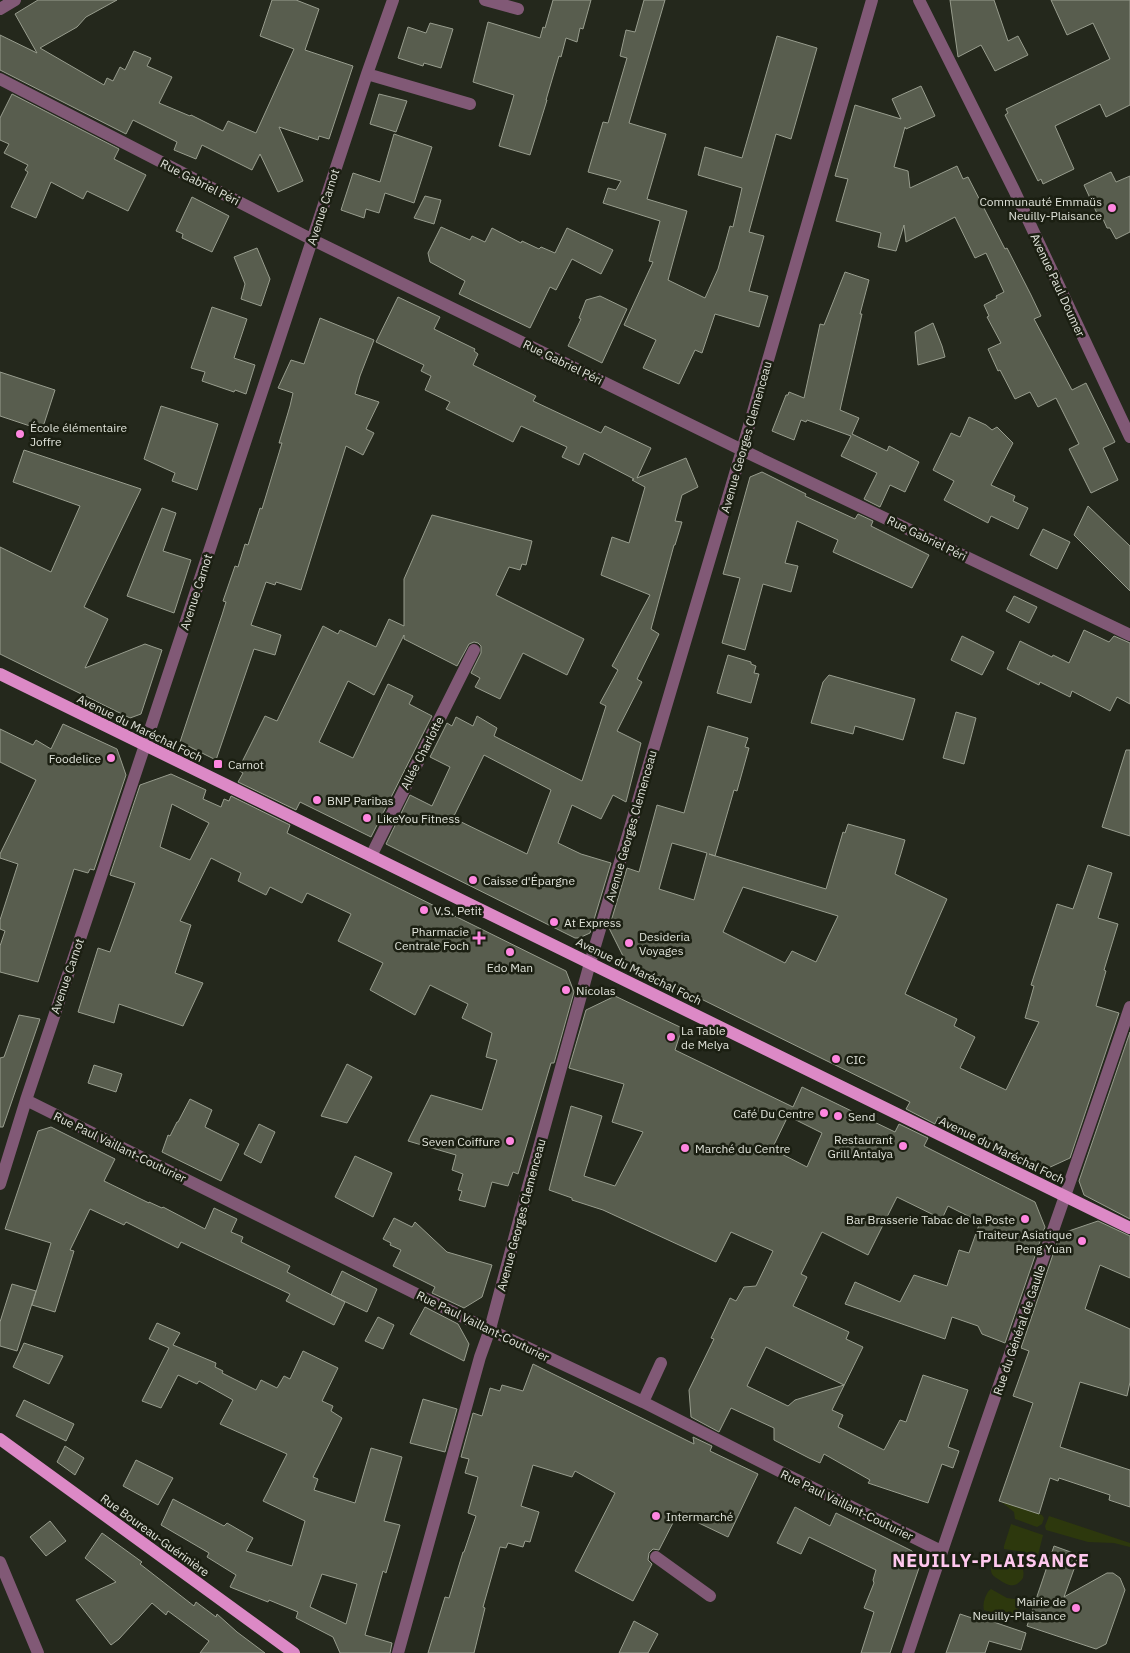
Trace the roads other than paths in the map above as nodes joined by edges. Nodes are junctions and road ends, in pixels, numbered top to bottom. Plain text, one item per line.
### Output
1 (15, 0) edge
2 (393, 0) edge
3 (485, 0) edge
4 (872, 0) edge
5 (919, 0) edge
6 (0, 9) edge
7 (518, 9) dead end
8 (367, 74) junction
9 (0, 79) edge
10 (470, 104) dead end
11 (313, 240) junction
12 (1130, 436) edge
13 (742, 450) junction
14 (1130, 635) edge
15 (474, 650) dead end
16 (0, 674) edge
17 (145, 745) junction
18 (371, 856) junction
19 (590, 963) junction
20 (1130, 1007) edge
21 (26, 1100) junction
22 (0, 1184) edge
23 (1066, 1196) junction
24 (1130, 1228) edge
25 (490, 1329) junction
26 (661, 1363) dead end
27 (643, 1402) junction
28 (0, 1439) edge
29 (941, 1551) junction
30 (656, 1557) dead end
31 (0, 1562) edge
32 (710, 1596) dead end
33 (38, 1653) edge
34 (294, 1653) edge
35 (398, 1653) edge
36 (908, 1653) edge

1 - 6 street
2 - 8 street, Avenue Carnot
3 - 7 street
4 - 13 street, Avenue Georges Clemenceau
5 - 12 street, Avenue Paul Doumer
8 - 10 street
8 - 11 street, Avenue Carnot
9 - 11 street, Rue Gabriel Péri
11 - 13 street, Rue Gabriel Péri
11 - 17 street, Avenue Carnot
13 - 14 street, Rue Gabriel Péri
13 - 19 street, Avenue Georges Clemenceau
15 - 18 street, Allée Charlotte
16 - 17 main road, Avenue du Maréchal Foch
17 - 18 main road, Avenue du Maréchal Foch
17 - 21 street, Avenue Carnot
18 - 19 main road, Avenue du Maréchal Foch
19 - 23 main road, Avenue du Maréchal Foch
19 - 25 street, Avenue Georges Clemenceau
20 - 23 street, Rue du Général de Gaulle
21 - 22 street, Avenue Carnot
21 - 25 street, Rue Paul Vaillant-Couturier
23 - 24 main road, Avenue du Maréchal Foch
23 - 29 street, Rue du Général de Gaulle
25 - 27 street, Rue Paul Vaillant-Couturier
25 - 35 street, Avenue Georges Clemenceau
26 - 27 street
27 - 29 street, Rue Paul Vaillant-Couturier
28 - 34 main road, Rue Boureau-Guérinière
29 - 36 street, Rue du Général de Gaulle
30 - 32 street
31 - 33 street

